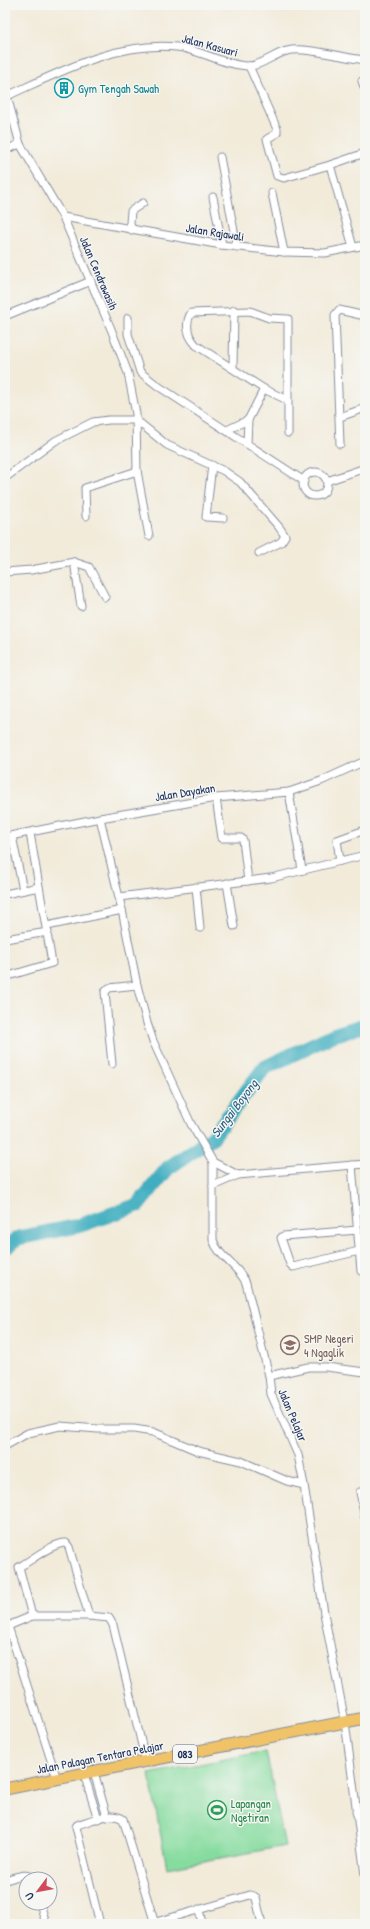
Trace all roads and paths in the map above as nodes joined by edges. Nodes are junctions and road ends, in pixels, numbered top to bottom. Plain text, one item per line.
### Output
1 (365, 60) edge
2 (249, 66) junction
3 (6, 92) edge
4 (20, 144) junction
5 (5, 150) edge
6 (365, 153) edge
7 (220, 156) dead end
8 (330, 165) junction
9 (272, 193) dead end
10 (214, 197) dead end
11 (143, 203) dead end
12 (63, 217) junction
13 (132, 230) junction
14 (222, 245) junction
15 (365, 245) edge
16 (237, 247) junction
17 (353, 247) junction
18 (284, 252) junction
19 (91, 281) junction
20 (234, 310) junction
21 (5, 316) edge
22 (365, 316) edge
23 (128, 318) dead end
24 (233, 367) junction
25 (264, 389) junction
26 (287, 400) junction
27 (365, 408) edge
28 (340, 417) junction
29 (136, 420) junction
30 (248, 420) junction
31 (227, 430) junction
32 (288, 433) dead end
33 (247, 444) junction
34 (340, 444) dead end
35 (212, 465) junction
36 (365, 468) edge
37 (137, 471) junction
38 (5, 478) edge
39 (304, 481) junction
40 (327, 481) junction
41 (86, 516) dead end
42 (223, 518) dead end
43 (149, 536) dead end
44 (259, 553) dead end
45 (74, 562) junction
46 (5, 572) edge
47 (105, 597) dead end
48 (81, 606) dead end
49 (365, 761) edge
50 (289, 792) junction
51 (216, 798) junction
52 (100, 818) junction
53 (365, 830) edge
54 (30, 833) junction
55 (8, 837) edge
56 (365, 855) edge
57 (340, 861) junction
58 (302, 870) junction
59 (248, 881) junction
60 (226, 883) junction
61 (39, 887) junction
62 (196, 887) junction
63 (23, 890) junction
64 (5, 894) edge
65 (119, 897) junction
66 (122, 910) junction
67 (234, 926) dead end
68 (200, 928) dead end
69 (48, 929) junction
70 (5, 939) edge
71 (5, 977) edge
72 (137, 985) junction
73 (112, 1064) dead end
74 (213, 1162) junction
75 (365, 1164) edge
76 (352, 1165) junction
77 (238, 1175) junction
78 (213, 1186) junction
79 (358, 1230) junction
80 (359, 1250) junction
81 (361, 1271) dead end
82 (365, 1372) edge
83 (269, 1376) junction
84 (5, 1446) edge
85 (304, 1485) junction
86 (360, 1492) dead end
87 (365, 1518) edge
88 (32, 1616) junction
89 (89, 1616) junction
90 (6, 1626) edge
91 (365, 1718) edge
92 (345, 1722) junction
93 (146, 1762) junction
94 (89, 1773) junction
95 (57, 1779) junction
96 (5, 1789) edge
97 (365, 1811) edge
98 (356, 1812) junction
99 (107, 1817) junction
100 (98, 1819) junction
101 (365, 1875) edge
102 (18, 1877) edge
103 (5, 1880) edge
104 (199, 1909) junction
105 (42, 1911) edge
106 (153, 1923) edge
107 (46, 1924) edge
108 (100, 1924) edge
109 (202, 1924) edge
110 (262, 1924) edge

1 - 2 street, Jalan Kasuari
2 - 3 street, Jalan Kasuari
2 - 8 street
3 - 4 street, Jalan Cendrawasih
4 - 5 street
4 - 12 street, Jalan Cendrawasih
6 - 8 street
7 - 16 street
8 - 17 street
9 - 18 street
10 - 14 street
11 - 13 street
12 - 13 street, Jalan Rajawali
12 - 19 street, Jalan Cendrawasih
13 - 14 street, Jalan Rajawali
14 - 16 street, Jalan Rajawali
15 - 17 street, Jalan Rajawali
16 - 18 street, Jalan Rajawali
17 - 18 street, Jalan Rajawali
19 - 21 street
19 - 29 street, Jalan Cendrawasih
20 - 24 street
20 - 24 street
20 - 26 street
22 - 28 street
23 - 31 street
24 - 25 street
25 - 26 street
25 - 30 street
26 - 32 street
27 - 28 street
28 - 34 street
29 - 35 street
29 - 37 street, Jalan Cendrawasih
29 - 38 street
30 - 31 street
30 - 33 street
31 - 33 street
33 - 39 street
35 - 42 street
35 - 44 street
36 - 40 street
37 - 41 street
37 - 43 street, Jalan Cendrawasih
39 - 40 street
39 - 40 street
45 - 46 street
45 - 47 street
45 - 48 street
49 - 50 street, Jalan Dayakan
50 - 51 street, Jalan Dayakan
50 - 58 street
51 - 52 street, Jalan Dayakan
51 - 59 street
52 - 54 street, Jalan Dayakan
52 - 65 street
53 - 57 street
54 - 55 street, Jalan Dayakan
54 - 61 street
55 - 63 street
56 - 57 street
57 - 58 street
58 - 59 street
59 - 60 street
60 - 62 street
60 - 67 street
61 - 63 street
61 - 69 street
62 - 65 street
62 - 68 street
63 - 64 street
65 - 66 street
66 - 69 street
66 - 72 street
69 - 70 street
69 - 71 street
72 - 73 street
72 - 74 street
74 - 77 street
74 - 78 street, Jalan Pelajar
75 - 76 street
76 - 77 street
76 - 79 street
77 - 78 street
78 - 83 street, Jalan Pelajar
79 - 80 street
79 - 80 street
80 - 81 street
82 - 83 street
83 - 85 street, Jalan Pelajar
84 - 85 street
85 - 92 street, Jalan Pelajar
86 - 87 street
88 - 89 street
88 - 89 street
88 - 90 street
89 - 93 street
90 - 95 street
91 - 92 main road, Jalan Palagan Tentara Pelajar / 083
92 - 93 main road, Jalan Palagan Tentara Pelajar / 083
92 - 98 street, Jalan Pelajar
93 - 94 main road, Jalan Palagan Tentara Pelajar / 083
94 - 95 main road, Jalan Palagan Tentara Pelajar / 083
94 - 99 street
94 - 100 street
95 - 96 main road, Jalan Palagan Tentara Pelajar / 083
97 - 98 street
98 - 101 street, Jalan Pelajar
99 - 100 street
99 - 106 street
100 - 108 street
102 - 103 street
104 - 106 street
104 - 109 street
104 - 110 street
105 - 107 street

